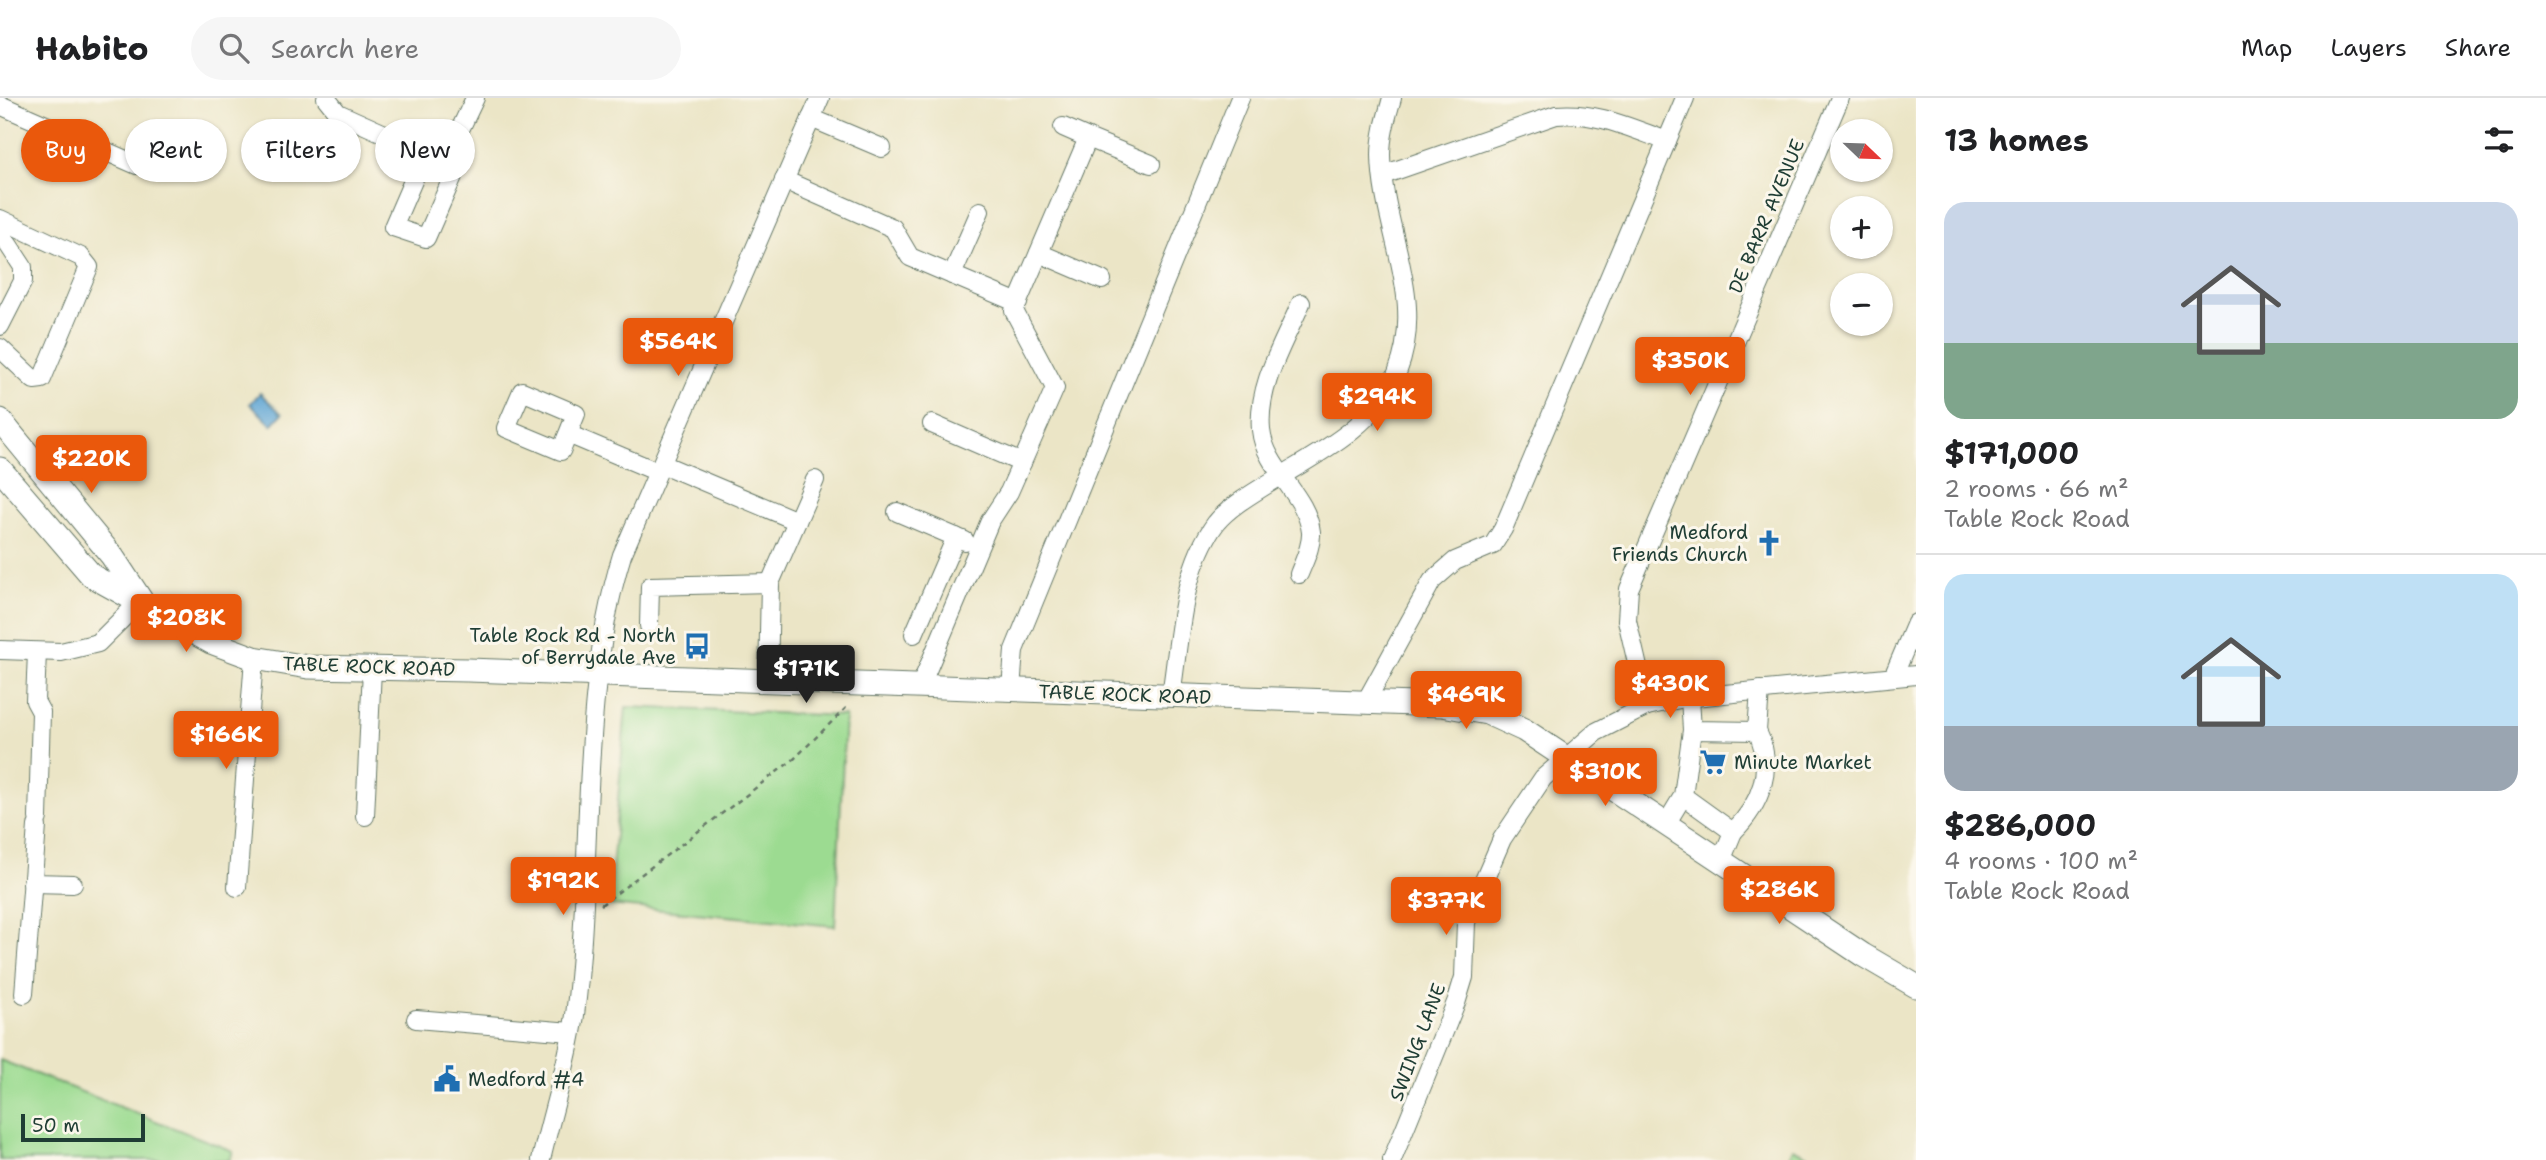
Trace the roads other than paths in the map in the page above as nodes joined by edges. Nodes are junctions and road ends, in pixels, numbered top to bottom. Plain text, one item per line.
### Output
1 (326, 98) edge
2 (475, 98) edge
3 (820, 98) edge
4 (1240, 98) edge
5 (1392, 98) edge
6 (1685, 98) edge
7 (1840, 98) edge
8 (0, 105) edge
9 (811, 118) junction
10 (465, 119) edge
11 (1063, 127) dead end
12 (375, 130) edge
13 (1088, 138) junction
14 (1667, 141) junction
15 (882, 148) dead end
16 (125, 160) edge
17 (1151, 164) dead end
18 (1383, 175) junction
19 (784, 180) junction
20 (412, 182) edge
21 (450, 182) edge
22 (980, 211) dead end
23 (0, 219) edge
24 (0, 232) edge
25 (0, 253) edge
26 (1039, 253) junction
27 (952, 275) junction
28 (1102, 280) dead end
29 (1018, 303) junction
30 (1301, 303) dead end
31 (3, 323) edge
32 (0, 348) edge
33 (0, 420) edge
34 (932, 424) dead end
35 (568, 434) dead end
36 (1022, 463) junction
37 (660, 468) junction
38 (0, 469) edge
39 (1281, 475) junction
40 (815, 480) dead end
41 (897, 512) dead end
42 (797, 521) junction
43 (956, 537) junction
44 (979, 547) junction
45 (1299, 574) dead end
46 (770, 583) junction
47 (934, 588) junction
48 (957, 598) junction
49 (141, 600) junction
50 (1916, 623) edge
51 (649, 626) dead end
52 (914, 634) dead end
53 (0, 650) edge
54 (37, 652) junction
55 (254, 657) junction
56 (372, 669) junction
57 (1916, 675) edge
58 (599, 676) junction
59 (1893, 677) junction
60 (768, 682) junction
61 (920, 687) junction
62 (1011, 690) junction
63 (1760, 690) junction
64 (1171, 695) junction
65 (1690, 698) junction
66 (1365, 702) junction
67 (1647, 706) junction
68 (1692, 730) junction
69 (1757, 731) junction
70 (1568, 757) junction
71 (1683, 796) junction
72 (365, 816) dead end
73 (1666, 824) junction
74 (1733, 832) junction
75 (1721, 861) junction
76 (32, 883) junction
77 (73, 884) dead end
78 (237, 887) dead end
79 (1916, 986) edge
80 (24, 994) dead end
81 (416, 1018) dead end
82 (571, 1032) junction
83 (541, 1160) edge
84 (1392, 1160) edge

1 - 12 street
2 - 10 street
3 - 9 street
4 - 62 street
5 - 18 street
6 - 14 street
7 - 67 street, DE BARR AVENUE
8 - 16 street
9 - 15 street
9 - 19 street
11 - 13 street
13 - 17 street
13 - 26 street
14 - 18 street
14 - 66 street
18 - 39 street
19 - 27 street
19 - 37 street
20 - 21 street
22 - 27 street
23 - 32 street
24 - 31 street
25 - 31 street
26 - 28 street
26 - 29 street
27 - 29 street
29 - 36 street
30 - 39 street
33 - 49 main road
34 - 36 street
35 - 37 street
36 - 44 street
37 - 42 street
37 - 58 street
38 - 49 main road, TABLE ROCK ROAD
39 - 45 street
39 - 64 street
40 - 42 street
41 - 43 street
42 - 46 street
43 - 44 street
43 - 47 street
44 - 48 street
46 - 51 street
46 - 60 street
47 - 48 street
47 - 52 street
48 - 61 street
49 - 54 street
49 - 55 main road, TABLE ROCK ROAD
50 - 59 street
53 - 54 street
54 - 76 street
55 - 56 main road, TABLE ROCK ROAD
55 - 78 street
56 - 58 main road, TABLE ROCK ROAD
56 - 72 street
57 - 59 street, SWING LANE
58 - 60 main road, TABLE ROCK ROAD
58 - 82 street
59 - 63 street, SWING LANE
60 - 61 main road, TABLE ROCK ROAD
61 - 62 main road, TABLE ROCK ROAD
62 - 64 main road, TABLE ROCK ROAD
63 - 65 street, SWING LANE
63 - 69 street
64 - 66 main road, TABLE ROCK ROAD
65 - 67 street, SWING LANE
65 - 68 street
66 - 70 main road, TABLE ROCK ROAD
67 - 70 street, SWING LANE
68 - 69 street
68 - 71 street
69 - 74 street
70 - 73 main road, TABLE ROCK ROAD
70 - 84 street, SWING LANE
71 - 73 street
71 - 74 street
73 - 75 main road, TABLE ROCK ROAD
74 - 75 street
75 - 79 main road, TABLE ROCK ROAD
76 - 77 street
76 - 80 street
81 - 82 street
82 - 83 street

